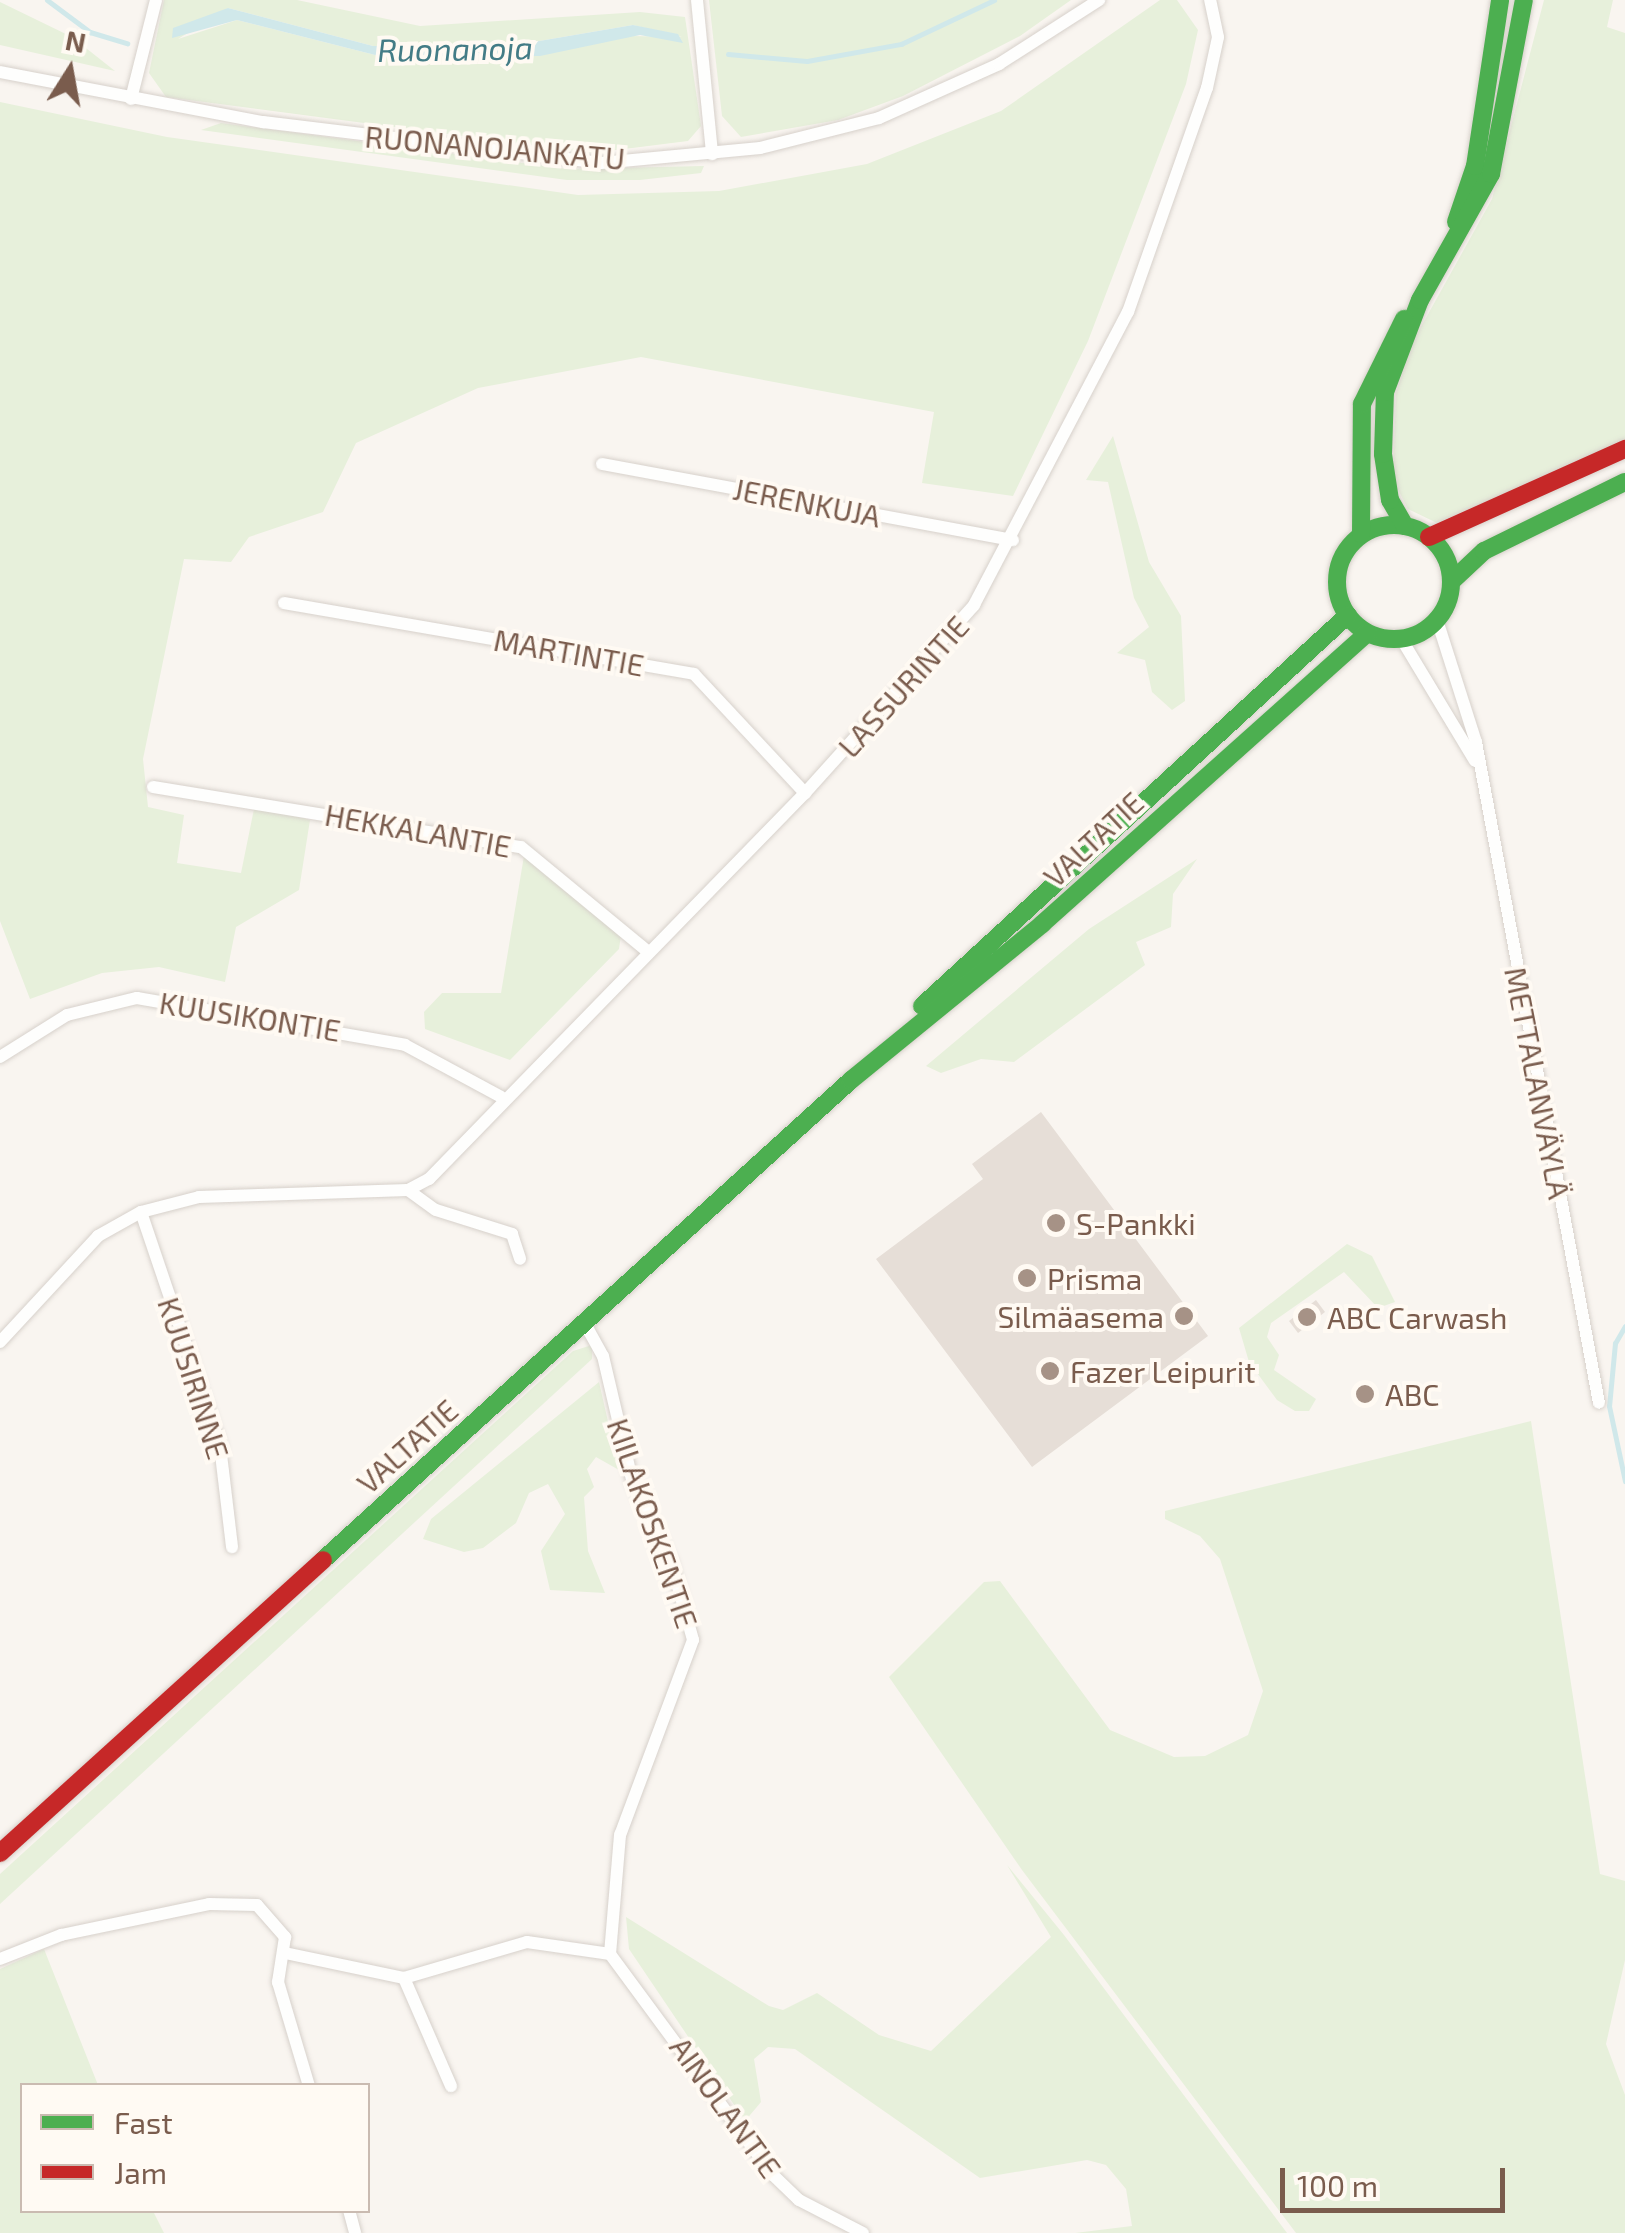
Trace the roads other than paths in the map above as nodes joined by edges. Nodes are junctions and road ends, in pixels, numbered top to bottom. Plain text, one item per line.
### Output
1 (156, 0) edge
2 (697, 0) edge
3 (1086, 0) edge
4 (1099, 0) edge
5 (1210, 0) edge
6 (1500, 0) edge
7 (1524, 0) edge
8 (1034, 44) junction
9 (0, 72) edge
10 (131, 100) junction
11 (712, 154) junction
12 (1432, 278) junction
13 (1420, 300) junction
14 (1625, 449) edge
15 (602, 464) dead end
16 (1625, 482) edge
17 (1404, 526) junction
18 (1361, 534) junction
19 (1429, 537) junction
20 (1013, 540) junction
21 (1452, 582) junction
22 (284, 603) dead end
23 (1348, 616) junction
24 (1438, 620) junction
25 (1367, 633) junction
26 (1402, 640) junction
27 (1476, 763) junction
28 (153, 787) dead end
29 (805, 794) junction
30 (646, 951) junction
31 (0, 1056) edge
32 (851, 1080) junction
33 (501, 1097) junction
34 (408, 1190) junction
35 (141, 1212) junction
36 (520, 1258) dead end
37 (584, 1322) junction
38 (0, 1342) edge
39 (1599, 1403) dead end
40 (232, 1547) dead end
41 (0, 1853) edge
42 (285, 1953) junction
43 (610, 1954) junction
44 (0, 1959) edge
45 (404, 1978) junction
46 (307, 2083) edge
47 (451, 2086) dead end
48 (863, 2233) edge

1 - 10 street
2 - 11 street
3 - 8 street
4 - 8 street
5 - 20 street, LASSURINTIE
6 - 12 main road
7 - 12 main road
8 - 11 street, RUONANOJANKATU
9 - 10 street, RUONANOJANKATU
10 - 11 street, RUONANOJANKATU
12 - 13 main road
13 - 17 main road
13 - 18 main road
14 - 19 main road
15 - 20 street, JERENKUJA
16 - 21 main road
17 - 18 main road
17 - 19 main road
18 - 23 main road
19 - 21 main road
20 - 29 street, LASSURINTIE
21 - 24 main road
22 - 29 street, MARTINTIE
23 - 25 main road
23 - 32 main road, VALTATIE
24 - 26 main road
24 - 27 street, METTALANVÄYLÄ
25 - 26 main road
25 - 32 main road, VALTATIE
26 - 27 street, METTALANVÄYLÄ
27 - 39 street, METTALANVÄYLÄ
28 - 30 street, HEKKALANTIE
29 - 30 street, LASSURINTIE
30 - 33 street, LASSURINTIE
31 - 33 street, KUUSIKONTIE
32 - 37 main road, VALTATIE
33 - 34 street, LASSURINTIE
34 - 35 street
34 - 36 street
35 - 38 street
35 - 40 street, KUUSIRINNE
37 - 41 main road, VALTATIE
37 - 43 street, KIILAKOSKENTIE
42 - 44 street
42 - 45 street
42 - 46 street
43 - 45 street
43 - 48 street, AINOLANTIE
45 - 47 street

